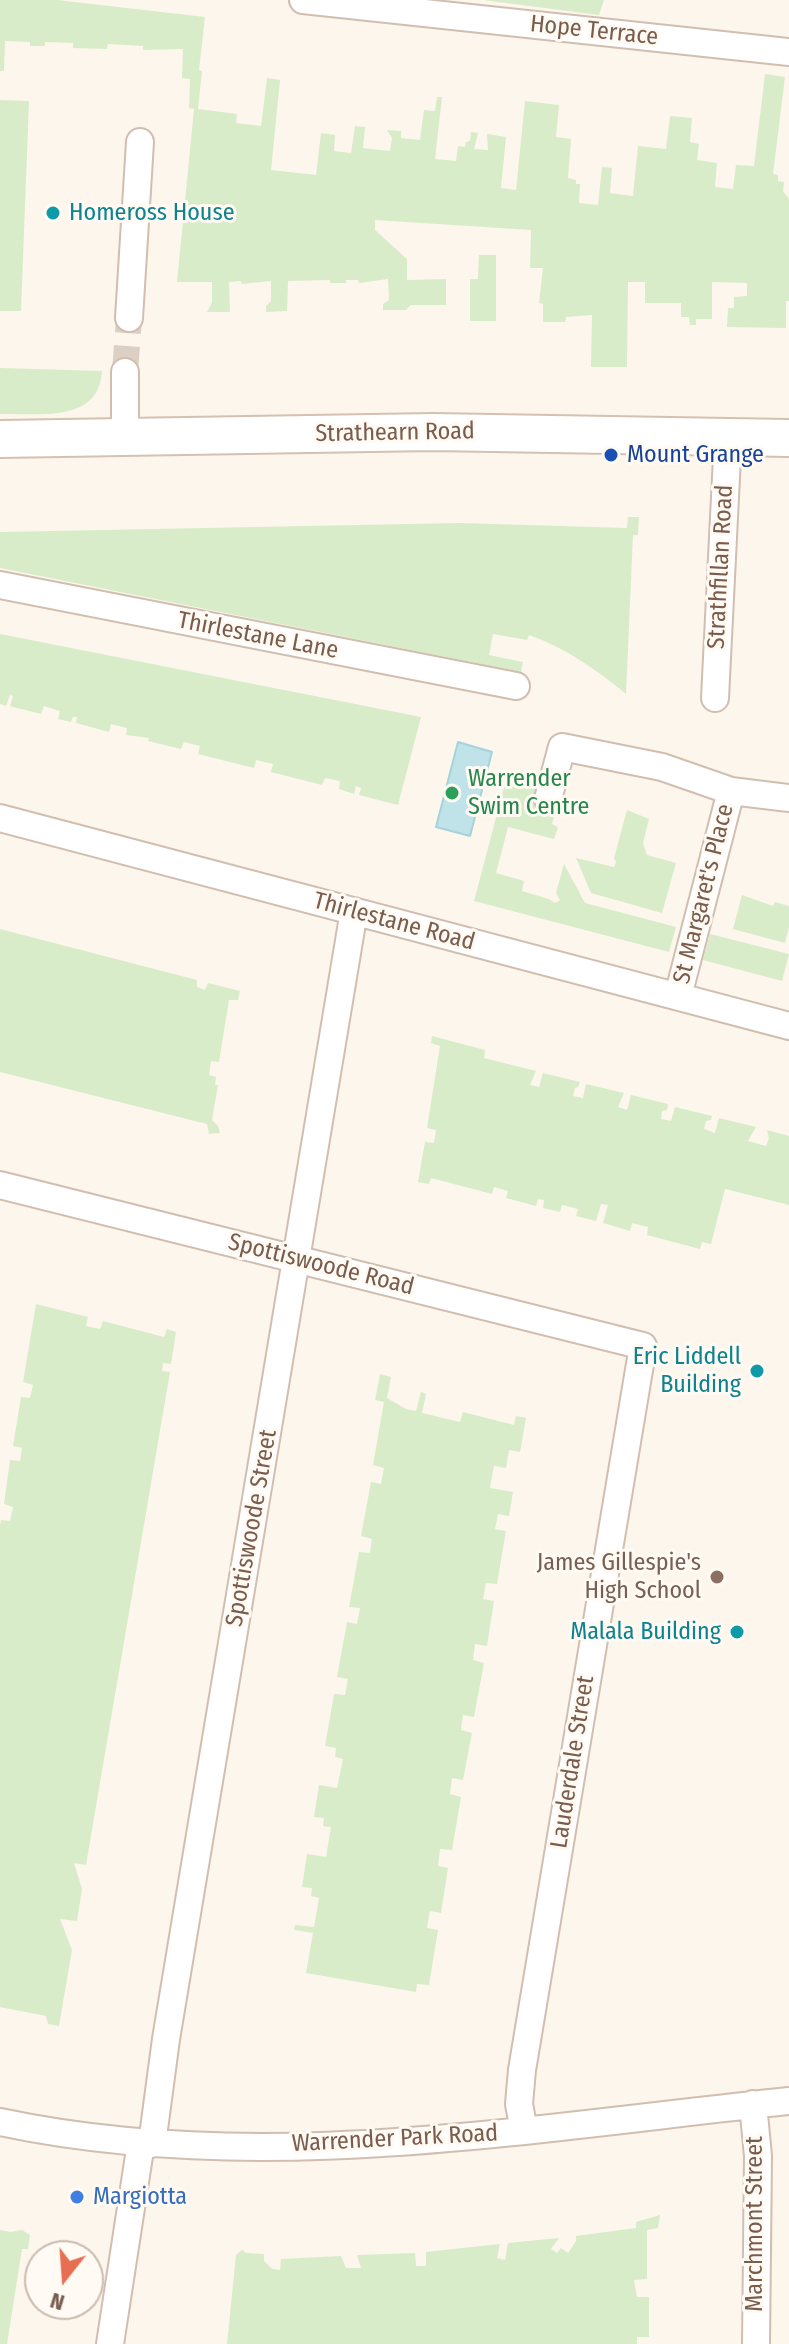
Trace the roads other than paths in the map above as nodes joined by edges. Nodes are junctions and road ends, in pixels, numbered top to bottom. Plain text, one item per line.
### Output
1 (303, 0) edge
2 (789, 52) edge
3 (140, 142) dead end
4 (129, 318) tunnel mouth
5 (125, 372) tunnel mouth
6 (125, 436) junction
7 (728, 437) junction
8 (789, 438) edge
9 (0, 439) edge
10 (0, 585) edge
11 (516, 686) dead end
12 (715, 698) dead end
13 (731, 791) junction
14 (789, 798) edge
15 (548, 799) dead end
16 (0, 818) edge
17 (354, 911) junction
18 (678, 996) junction
19 (789, 1026) edge
20 (0, 1185) edge
21 (297, 1259) junction
22 (643, 1346) joint
23 (789, 2101) edge
24 (753, 2104) junction
25 (0, 2122) edge
26 (524, 2131) junction
27 (146, 2144) junction
28 (110, 2344) edge
29 (756, 2344) edge

1 - 2 street, Hope Terrace
3 - 4 street
5 - 6 street
6 - 7 street, Strathearn Road
6 - 9 street, Strathearn Road
7 - 8 street, Strathearn Road
7 - 12 street, Strathfillan Road
10 - 11 street, Thirlestane Lane
13 - 14 street, St Margaret's Place
13 - 15 street, St Margaret's Place
13 - 18 street, St Margaret's Place
16 - 17 street, Thirlestane Road
17 - 18 street, Thirlestane Road
17 - 21 street, Spottiswoode Street
18 - 19 street, Thirlestane Road
20 - 21 street, Spottiswoode Road
21 - 22 street, Spottiswoode Road
21 - 27 street, Spottiswoode Street
22 - 26 street, Lauderdale Street
23 - 24 street, Warrender Park Road
24 - 26 street, Warrender Park Road
24 - 29 street, Marchmont Street
25 - 27 street, Warrender Park Road
26 - 27 street, Warrender Park Road
27 - 28 street, Spottiswoode Street

